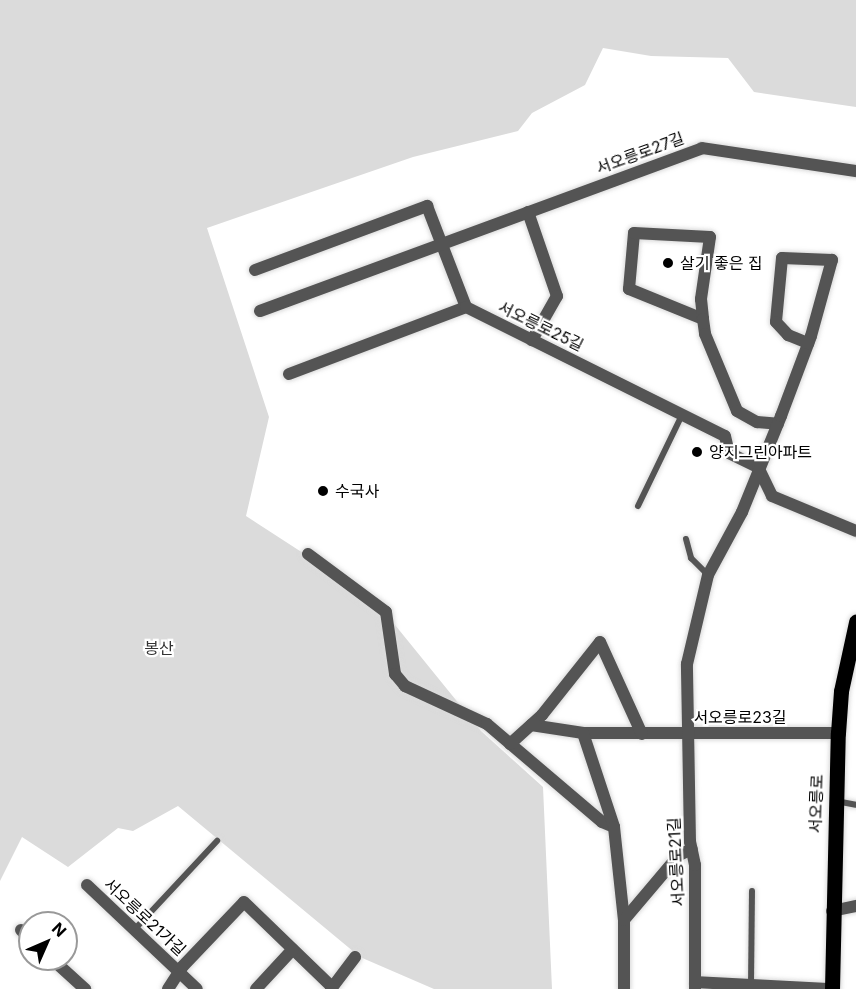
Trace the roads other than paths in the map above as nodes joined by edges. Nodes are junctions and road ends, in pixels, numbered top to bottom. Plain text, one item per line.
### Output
1 (856, 171) edge
2 (528, 212) junction
3 (443, 243) junction
4 (255, 270) dead end
5 (466, 307) junction
6 (260, 311) dead end
7 (703, 319) junction
8 (532, 340) junction
9 (808, 343) junction
10 (289, 374) dead end
11 (682, 414) junction
12 (778, 424) junction
13 (758, 467) junction
14 (638, 506) dead end
15 (856, 531) edge
16 (686, 539) dead end
17 (308, 554) dead end
18 (708, 575) junction
19 (855, 632) edge
20 (531, 725) junction
21 (583, 733) junction
22 (689, 733) junction
23 (642, 734) junction
24 (838, 734) junction
25 (510, 744) junction
26 (834, 801) junction
27 (856, 805) edge
28 (614, 828) junction
29 (218, 840) dead end
30 (692, 849) junction
31 (87, 885) dead end
32 (752, 891) dead end
33 (856, 906) edge
34 (832, 910) junction
35 (624, 920) junction
36 (134, 930) junction
37 (293, 949) junction
38 (356, 957) dead end
39 (65, 971) edge
40 (181, 974) junction
41 (751, 985) junction
42 (695, 986) edge
43 (331, 988) edge
44 (85, 989) edge
45 (168, 989) edge
46 (197, 989) edge
47 (256, 989) edge
48 (624, 989) edge
49 (827, 989) edge
50 (832, 989) edge

1 - 2 street, 서오릉로27길
2 - 3 street, 서오릉로27길
2 - 8 street
3 - 4 street
3 - 5 street
3 - 6 street, 서오릉로27길
5 - 8 street, 서오릉로25길
5 - 10 street
7 - 7 street
7 - 12 street
8 - 11 street, 서오릉로25길
9 - 9 street
9 - 12 street
11 - 13 street, 서오릉로25길
11 - 14 lane
12 - 13 street
13 - 15 street
13 - 18 street
16 - 18 lane
17 - 25 street
18 - 22 street
19 - 24 main road, 서오릉로
20 - 21 street, 서오릉로23길
20 - 23 street
20 - 25 street
21 - 23 street, 서오릉로23길
21 - 28 street
22 - 23 street, 서오릉로23길
22 - 24 street, 서오릉로23길
22 - 30 street, 서오릉로21길
24 - 26 main road, 서오릉로
25 - 28 street
26 - 27 lane
26 - 34 main road, 서오릉로
28 - 35 street
29 - 36 lane
30 - 35 street
30 - 42 street, 서오릉로21길
31 - 36 street, 서오릉로21가길
32 - 41 lane
33 - 34 street
34 - 50 main road, 서오릉로
35 - 48 street
36 - 40 street, 서오릉로21가길
37 - 40 street, 서오릉로21가길
37 - 43 street
37 - 47 street
38 - 43 street
39 - 44 street
40 - 45 street
40 - 46 street, 서오릉로21가길
41 - 42 street
41 - 49 street

